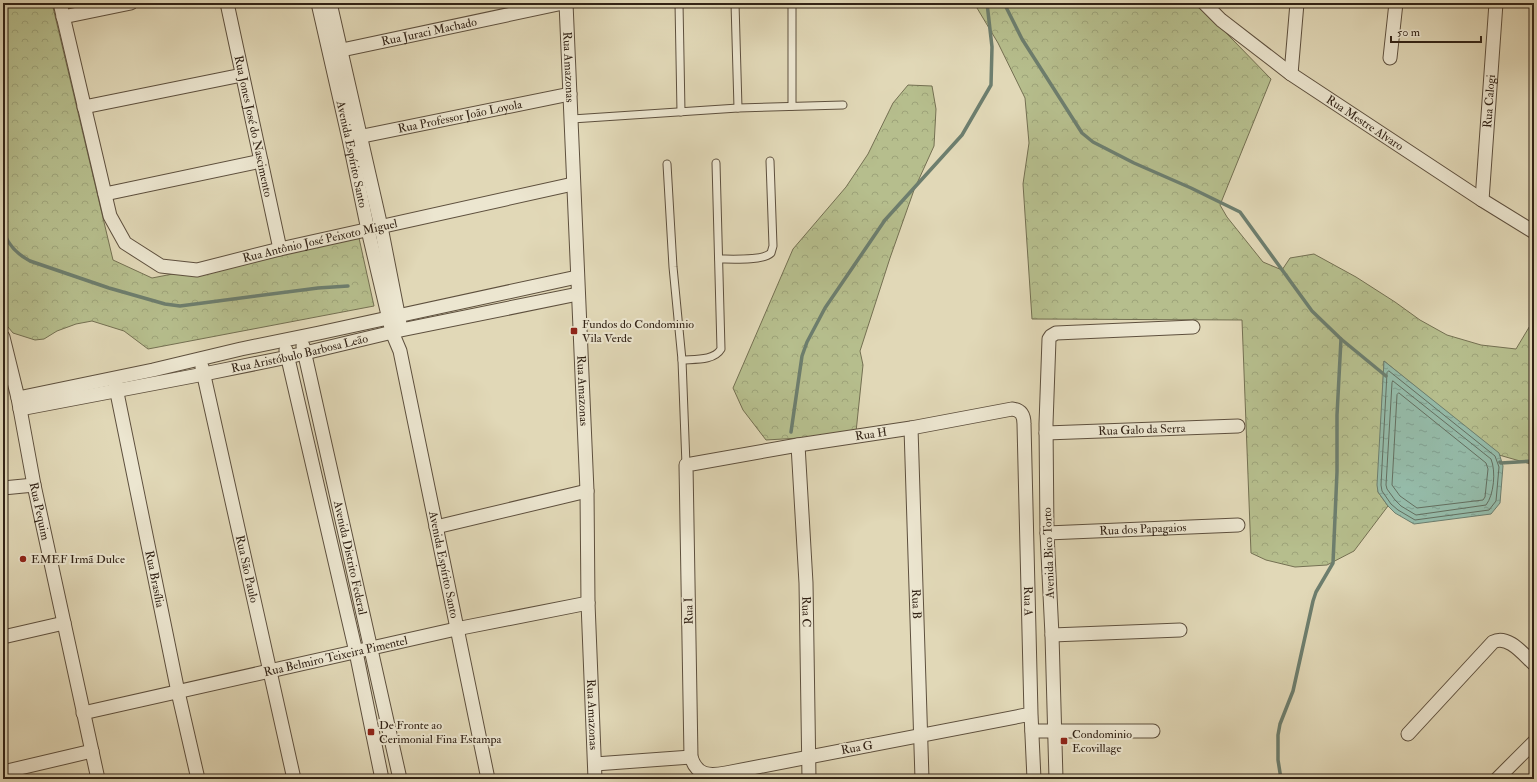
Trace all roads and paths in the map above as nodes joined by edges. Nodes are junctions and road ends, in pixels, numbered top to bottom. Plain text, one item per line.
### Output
1 (60, 3) edge
2 (131, 3) edge
3 (227, 3) edge
4 (318, 3) edge
5 (330, 3) edge
6 (565, 3) edge
7 (679, 3) edge
8 (735, 3) edge
9 (792, 3) edge
10 (1204, 3) edge
11 (1297, 3) edge
12 (1396, 3) edge
13 (1496, 3) edge
14 (63, 17) junction
15 (342, 50) junction
16 (1390, 58) dead end
17 (1291, 74) junction
18 (242, 75) junction
19 (570, 94) junction
20 (843, 105) dead end
21 (792, 106) junction
22 (84, 107) junction
23 (738, 108) junction
24 (681, 112) junction
25 (572, 119) junction
26 (355, 138) junction
27 (261, 161) junction
28 (770, 161) dead end
29 (716, 162) dead end
30 (667, 164) dead end
31 (573, 184) junction
32 (105, 194) junction
33 (1482, 200) junction
34 (381, 227) junction
35 (368, 230) junction
36 (1534, 232) edge
37 (280, 249) junction
38 (719, 259) junction
39 (577, 277) junction
40 (578, 294) junction
41 (393, 316) junction
42 (1193, 327) dead end
43 (396, 331) junction
44 (3, 337) edge
45 (301, 337) junction
46 (284, 340) junction
47 (304, 353) junction
48 (288, 357) junction
49 (200, 358) junction
50 (682, 360) junction
51 (204, 374) junction
52 (114, 378) junction
53 (116, 391) junction
54 (19, 403) junction
55 (1024, 424) junction
56 (1238, 426) dead end
57 (911, 428) junction
58 (1046, 428) junction
59 (798, 445) junction
60 (686, 465) junction
61 (34, 485) junction
62 (3, 488) edge
63 (587, 490) junction
64 (1238, 525) dead end
65 (436, 527) junction
66 (1047, 533) junction
67 (588, 603) junction
68 (64, 623) junction
69 (456, 629) junction
70 (1180, 630) dead end
71 (1052, 635) junction
72 (3, 637) edge
73 (372, 648) junction
74 (356, 652) junction
75 (1534, 664) edge
76 (271, 672) junction
77 (178, 692) junction
78 (83, 713) junction
79 (1030, 714) junction
80 (1055, 730) junction
81 (1032, 731) junction
82 (1153, 731) dead end
83 (1408, 734) dead end
84 (921, 736) junction
85 (1534, 742) edge
86 (92, 751) junction
87 (808, 756) junction
88 (691, 757) junction
89 (595, 764) junction
90 (3, 772) edge
91 (98, 779) edge
92 (198, 779) edge
93 (294, 779) edge
94 (382, 779) edge
95 (400, 779) edge
96 (488, 779) edge
97 (595, 779) edge
98 (809, 779) edge
99 (922, 779) edge
100 (1034, 779) edge
101 (1056, 779) edge
102 (1497, 779) edge

1 - 14 street, Rua Antônio José Peixoto Miguel
2 - 14 street
3 - 18 street, Rua Jones José do Nascimento
4 - 26 street, Avenida Espírito Santo
5 - 15 street, Avenida Espírito Santo
6 - 15 street, Rua Juraci Machado
6 - 19 street, Rua Amazonas
7 - 24 lane
8 - 23 lane
9 - 21 lane
10 - 17 street, Rua Mestre Alvaro
11 - 17 street
12 - 16 street
13 - 33 street, Rua Calogi
14 - 22 street, Rua Antônio José Peixoto Miguel
15 - 26 street, Avenida Espírito Santo
17 - 33 street, Rua Mestre Alvaro
18 - 22 street
18 - 27 street, Rua Jones José do Nascimento
19 - 25 street, Rua Amazonas
19 - 26 street, Rua Professor João Loyola
20 - 21 lane
21 - 23 lane
22 - 32 street, Rua Antônio José Peixoto Miguel
23 - 24 lane
24 - 25 lane
25 - 31 street, Rua Amazonas
26 - 34 street, Avenida Espírito Santo
26 - 35 street, Avenida Espírito Santo
27 - 32 street
27 - 37 street, Rua Jones José do Nascimento
28 - 38 lane
29 - 38 lane
30 - 50 lane
31 - 34 street, Rua Antônio José Peixoto Miguel
31 - 39 street, Rua Amazonas
32 - 37 street, Rua Antônio José Peixoto Miguel
33 - 36 street, Rua Mestre Alvaro
34 - 35 street, Rua Antônio José Peixoto Miguel
34 - 41 street, Avenida Espírito Santo
35 - 37 street, Rua Antônio José Peixoto Miguel
35 - 41 street, Avenida Espírito Santo
38 - 50 lane
39 - 40 street, Rua Amazonas
39 - 41 street
40 - 43 street, Rua Aristóbulo Barbosa Leão
40 - 63 street, Rua Amazonas
41 - 43 street, Avenida Espírito Santo
41 - 45 street
42 - 58 street, Avenida Bico Torto
43 - 47 street, Rua Aristóbulo Barbosa Leão
43 - 65 street, Avenida Espírito Santo
44 - 54 street, Rua Pequim
45 - 46 street
45 - 47 street, Avenida Distrito Federal
46 - 48 street, Avenida Distrito Federal
46 - 49 street
47 - 48 street, Rua Aristóbulo Barbosa Leão
47 - 73 street, Avenida Distrito Federal
48 - 51 street, Rua Aristóbulo Barbosa Leão
48 - 74 street, Avenida Distrito Federal
49 - 51 street, Rua São Paulo
49 - 52 street
50 - 60 lane
51 - 53 street, Rua Aristóbulo Barbosa Leão
51 - 76 street, Rua São Paulo
52 - 53 street, Rua Brasília
52 - 54 street
53 - 54 street, Rua Aristóbulo Barbosa Leão
53 - 77 street, Rua Brasília
54 - 61 street, Rua Pequim
55 - 57 street, Rua H
55 - 58 street
55 - 79 street, Rua A
56 - 58 street, Rua Galo da Serra
57 - 59 street, Rua H
57 - 84 street, Rua B
58 - 66 street, Avenida Bico Torto
59 - 60 street, Rua H
59 - 87 street, Rua C
60 - 88 street, Rua I
61 - 62 street
61 - 68 street, Rua Pequim
63 - 65 street
63 - 67 street, Rua Amazonas
64 - 66 street, Rua dos Papagaios
65 - 69 street, Avenida Espírito Santo
66 - 71 street, Avenida Bico Torto
67 - 69 street, Rua Belmiro Teixeira Pimentel
67 - 89 street, Rua Amazonas
68 - 72 street
68 - 78 street, Rua Pequim
69 - 73 street, Rua Belmiro Teixeira Pimentel
69 - 96 street, Avenida Espírito Santo
70 - 71 street
71 - 80 street, Avenida Bico Torto
73 - 74 street, Rua Belmiro Teixeira Pimentel
73 - 95 street, Avenida Distrito Federal
74 - 76 street, Rua Belmiro Teixeira Pimentel
74 - 94 street, Avenida Distrito Federal
75 - 83 street
76 - 77 street, Rua Belmiro Teixeira Pimentel
76 - 93 street, Rua São Paulo
77 - 78 street, Rua Belmiro Teixeira Pimentel
77 - 92 street, Rua Brasília
78 - 86 street, Rua Pequim
79 - 81 street, Rua A
79 - 84 street, Rua G
80 - 81 street
80 - 82 street
80 - 101 street, Avenida Bico Torto
81 - 100 street, Rua A
84 - 87 street, Rua G
84 - 99 street, Rua B
85 - 102 street
86 - 90 street
86 - 91 street, Rua Pequim
87 - 88 street, Rua G
87 - 98 street, Rua C
88 - 89 street
89 - 97 street, Rua Amazonas

